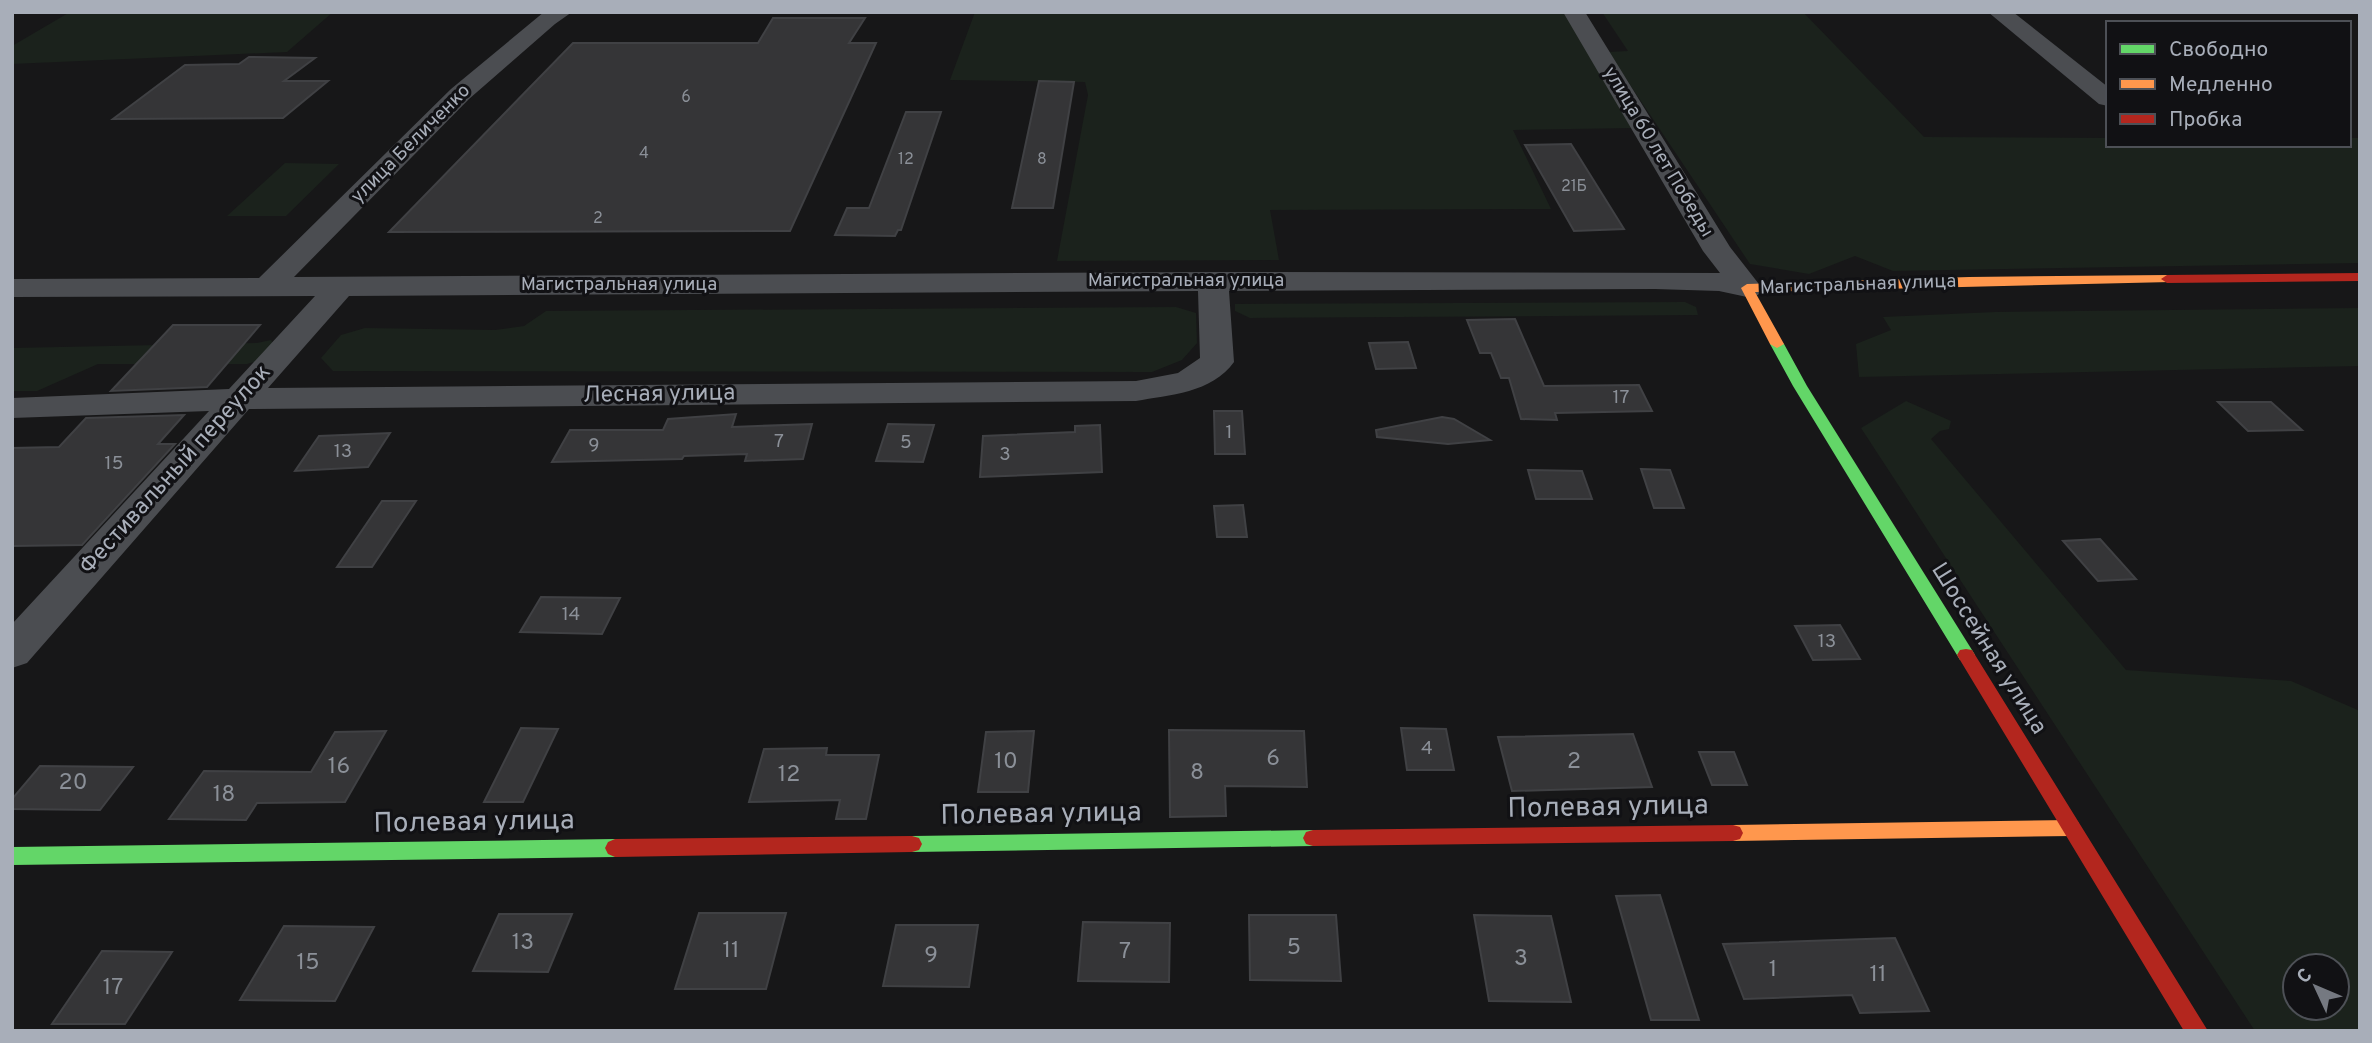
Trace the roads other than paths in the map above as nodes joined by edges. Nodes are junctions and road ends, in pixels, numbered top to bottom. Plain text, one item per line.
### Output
1 (561, 12) edge
2 (1574, 12) edge
3 (1999, 12) edge
4 (2106, 97) edge
5 (2360, 277) edge
6 (1213, 281) junction
7 (268, 286) junction
8 (340, 287) junction
9 (12, 288) edge
10 (1747, 288) junction
11 (240, 399) junction
12 (12, 408) edge
13 (12, 652) edge
14 (2071, 828) junction
15 (12, 856) edge
16 (2197, 1031) edge

1 - 7 street, улица Беличенко
2 - 10 street, улица 60 лет Победы
3 - 4 street
5 - 10 street, Магистральная улица
6 - 8 street, Магистральная улица
6 - 10 street, Магистральная улица
6 - 11 street, Лесная улица
7 - 8 street, Магистральная улица
7 - 9 street, Магистральная улица
8 - 11 street, Фестивальный переулок
10 - 14 street, Шоссейная улица
11 - 12 street, Лесная улица
11 - 13 street, Фестивальный переулок
14 - 15 street, Полевая улица
14 - 16 street, Шоссейная улица

